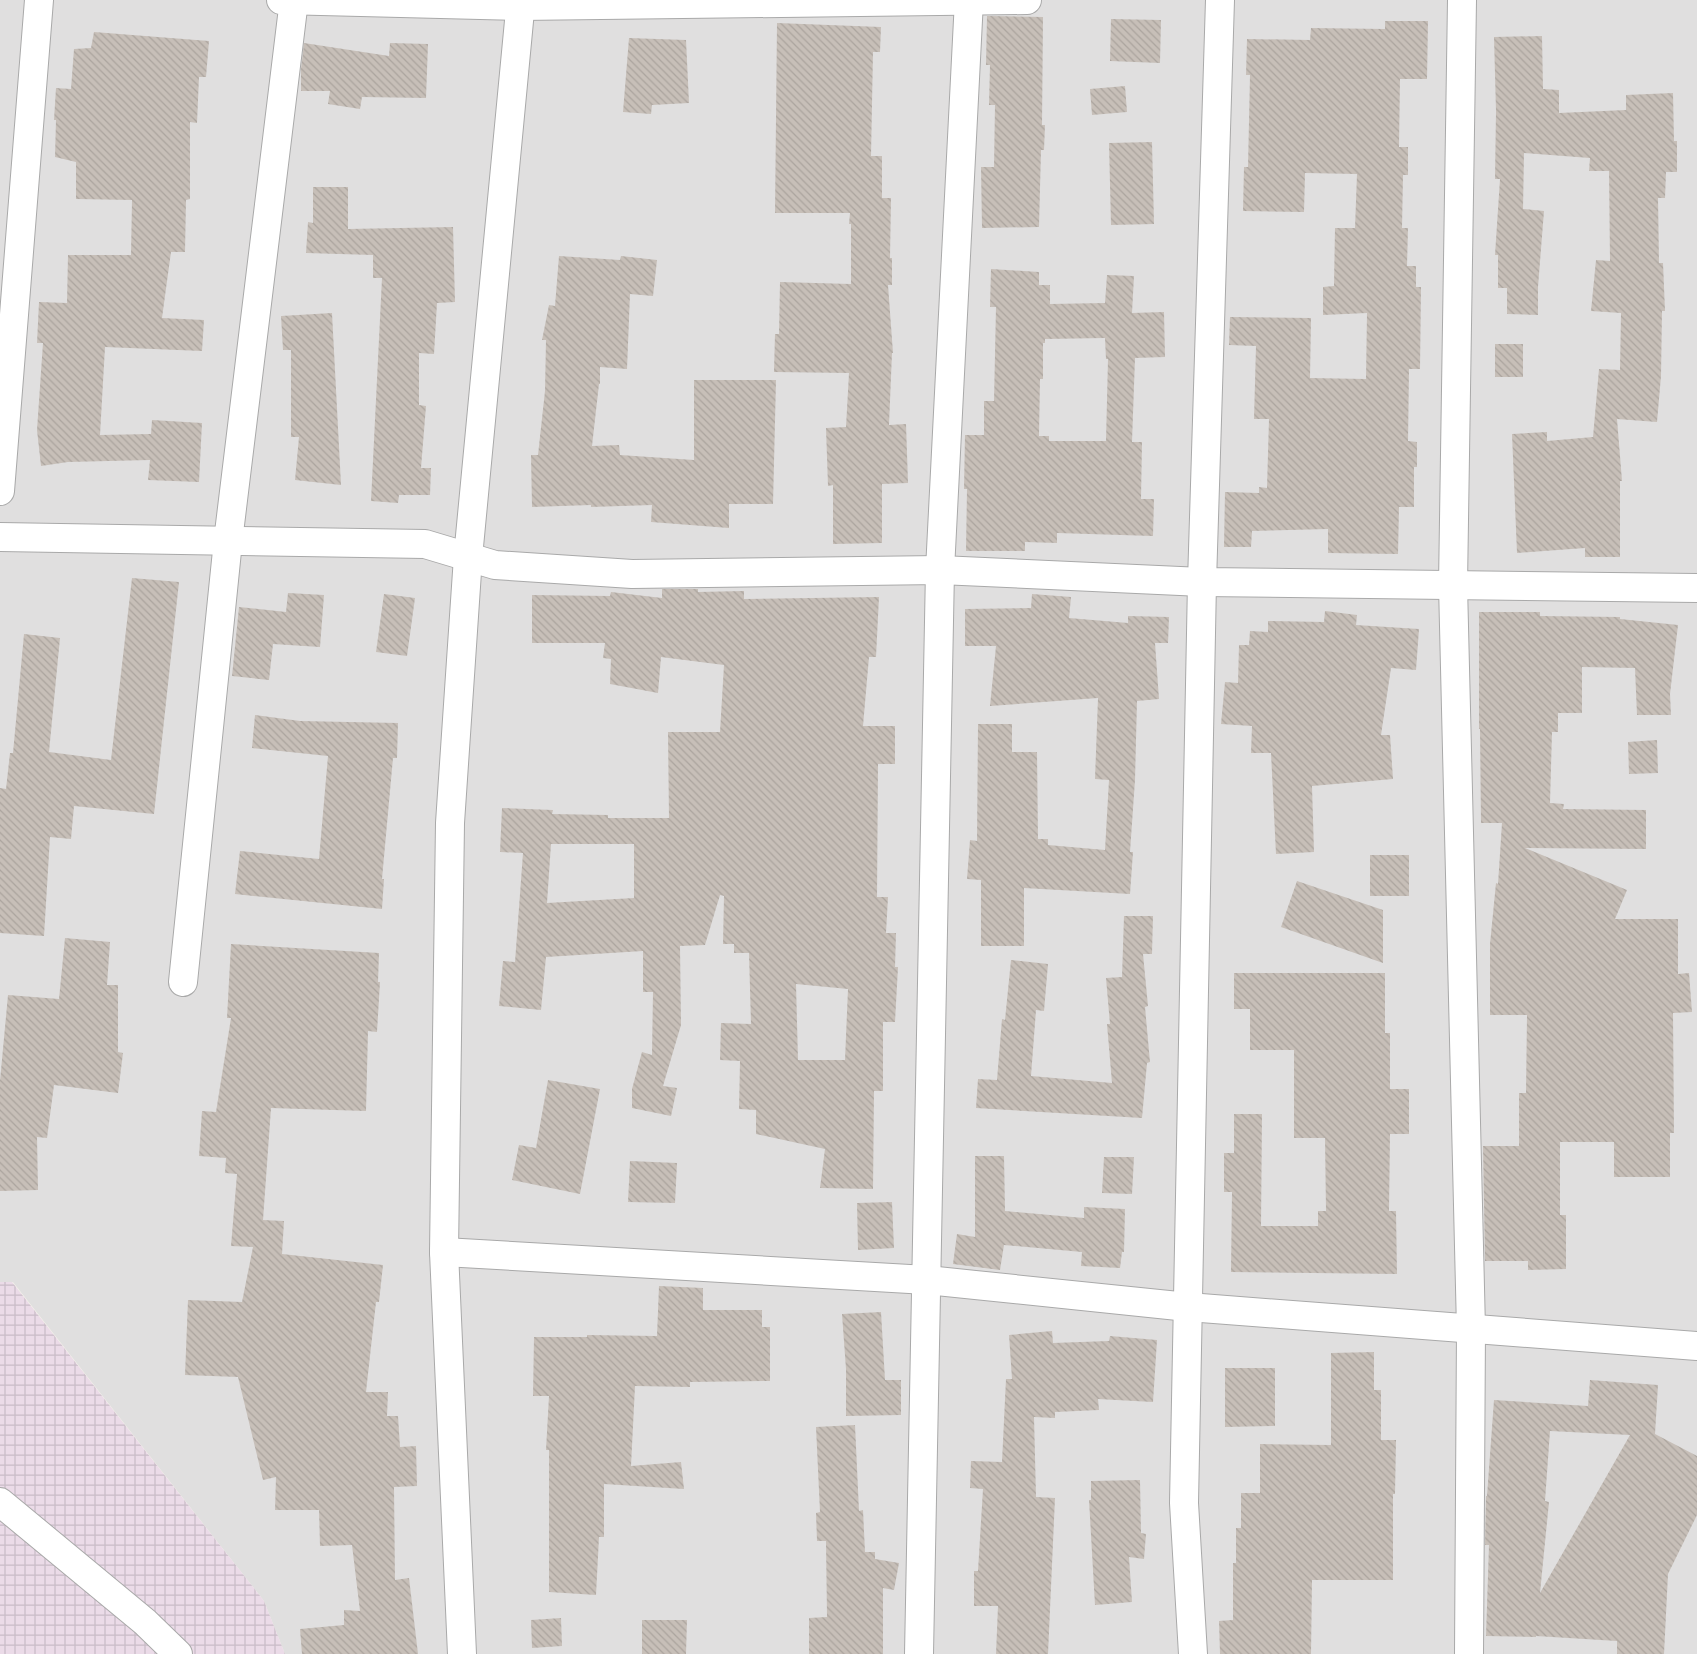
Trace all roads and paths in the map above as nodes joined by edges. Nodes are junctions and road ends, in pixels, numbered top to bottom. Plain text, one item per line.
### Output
1 (39, 0) edge
2 (281, 0) edge
3 (294, 0) edge
4 (968, 0) edge
5 (1027, 0) edge
6 (1220, 0) edge
7 (1462, 0) edge
8 (520, 3) edge
9 (0, 491) edge
10 (0, 537) edge
11 (228, 541) junction
12 (468, 557) junction
13 (940, 570) junction
14 (1202, 582) junction
15 (1453, 584) junction
16 (1697, 588) edge
17 (183, 982) dead end
18 (444, 1252) junction
19 (927, 1280) junction
20 (1188, 1308) junction
21 (1470, 1329) junction
22 (1697, 1346) edge
23 (0, 1502) edge
24 (178, 1654) edge
25 (462, 1654) edge
26 (919, 1654) edge
27 (1193, 1654) edge
28 (1469, 1654) edge

1 - 9 street
2 - 3 street
3 - 8 street
3 - 11 street
4 - 5 street
4 - 8 street
4 - 13 street
6 - 14 street
7 - 15 street
8 - 12 street
10 - 11 street
11 - 12 street
11 - 17 street
12 - 13 street
12 - 18 street
13 - 14 street
13 - 19 street
14 - 15 street
14 - 20 street
15 - 16 street
15 - 21 street
18 - 19 street
18 - 25 street
19 - 20 street
19 - 26 street
20 - 21 street
20 - 27 street
21 - 22 street
21 - 28 street
23 - 24 street

